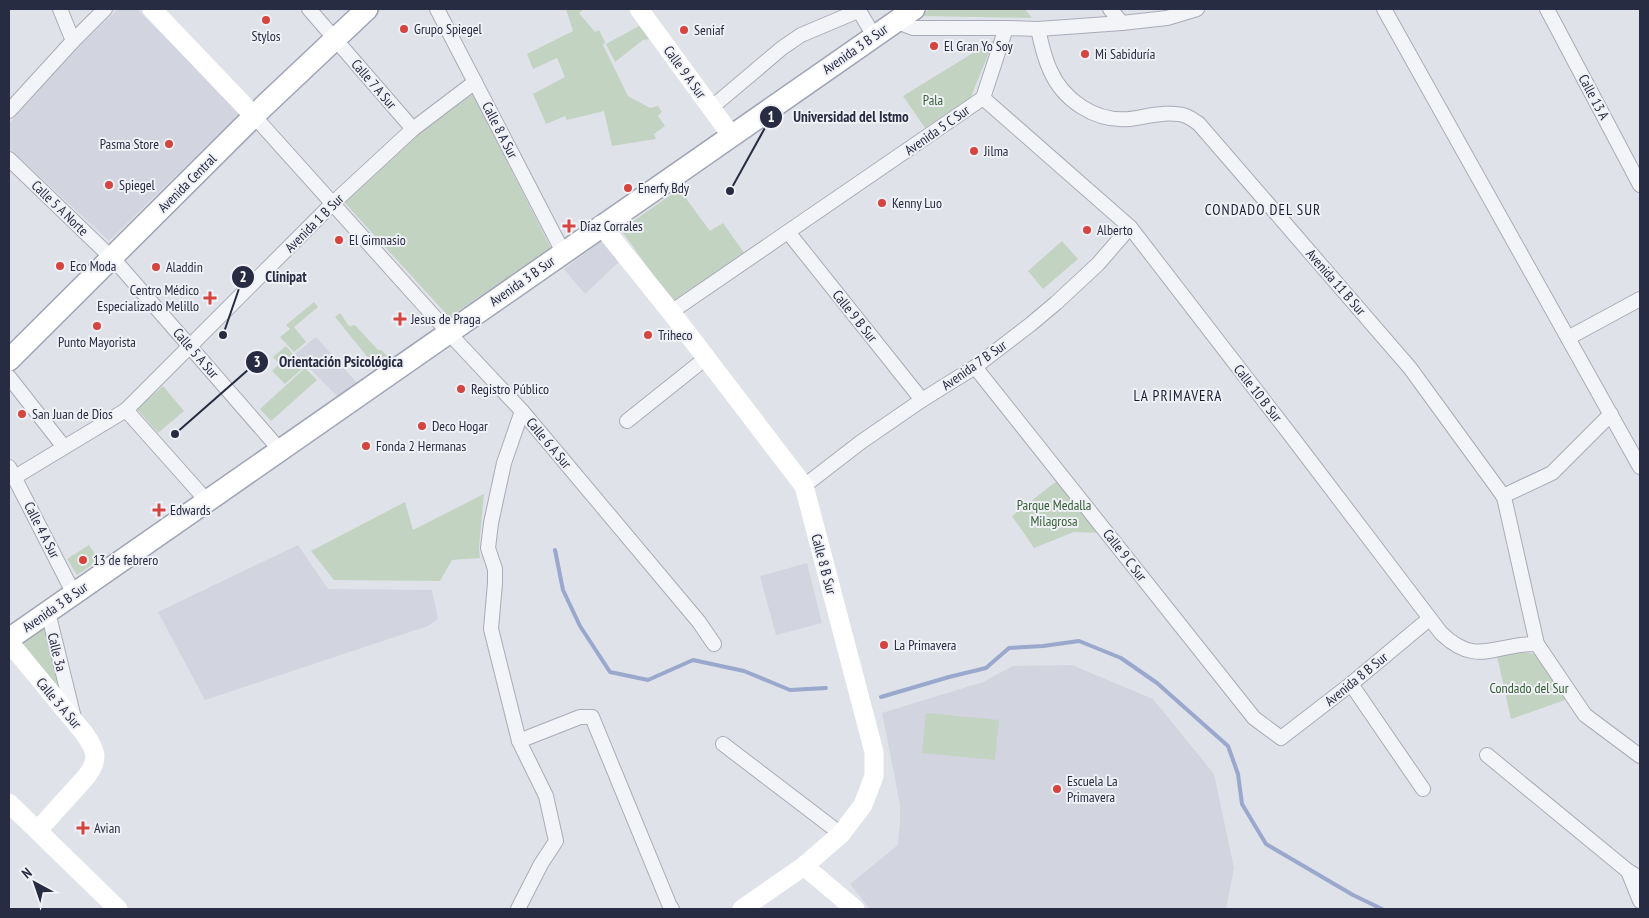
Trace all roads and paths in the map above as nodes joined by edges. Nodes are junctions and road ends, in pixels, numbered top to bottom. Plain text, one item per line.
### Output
1 (60, 9) edge
2 (105, 9) edge
3 (152, 9) edge
4 (309, 9) edge
5 (367, 9) edge
6 (437, 9) edge
7 (639, 9) edge
8 (914, 9) edge
9 (1110, 9) edge
10 (1197, 9) edge
11 (1384, 9) edge
12 (1547, 9) edge
13 (858, 10) edge
14 (895, 22) junction
15 (1122, 23) junction
16 (1006, 28) junction
17 (1038, 29) junction
18 (874, 36) junction
19 (336, 38) junction
20 (73, 41) junction
21 (475, 82) junction
22 (983, 98) junction
23 (711, 108) junction
24 (9, 111) edge
25 (254, 116) junction
26 (413, 129) junction
27 (731, 135) junction
28 (9, 158) edge
29 (1640, 185) edge
30 (332, 204) junction
31 (601, 225) junction
32 (1130, 227) junction
33 (788, 232) junction
34 (563, 252) junction
35 (112, 258) junction
36 (1640, 299) edge
37 (671, 312) junction
38 (448, 332) junction
39 (1568, 338) junction
40 (190, 346) junction
41 (706, 358) junction
42 (9, 360) edge
43 (975, 366) junction
44 (9, 378) edge
45 (922, 400) junction
46 (126, 410) junction
47 (522, 411) junction
48 (1611, 414) junction
49 (627, 421) dead end
50 (64, 447) junction
51 (280, 450) junction
52 (1640, 466) edge
53 (12, 472) edge
54 (804, 486) junction
55 (1503, 496) junction
56 (208, 501) junction
57 (74, 594) junction
58 (48, 612) junction
59 (1429, 619) junction
60 (9, 641) edge
61 (714, 644) dead end
62 (1537, 644) junction
63 (1351, 684) junction
64 (74, 721) junction
65 (1281, 738) joint
66 (519, 742) junction
67 (723, 744) dead end
68 (1487, 755) dead end
69 (1640, 756) edge
70 (1423, 789) dead end
71 (9, 803) edge
72 (38, 830) junction
73 (841, 834) junction
74 (804, 866) junction
75 (1628, 871) junction
76 (1640, 878) edge
77 (1640, 901) edge
78 (112, 907) edge
79 (518, 909) edge
80 (672, 909) edge
81 (742, 909) edge
82 (855, 909) edge

1 - 20 street
2 - 20 street
3 - 25 street
4 - 19 street, Calle 7 A Sur
5 - 19 main road, Avenida Central
6 - 21 street, Calle 8 A Sur
7 - 23 street, Calle 9 A Sur
8 - 14 main road, Avenida 3 B Sur
9 - 15 street
10 - 15 street
11 - 39 street
12 - 29 street, Calle 13 A
13 - 18 street
13 - 23 street
14 - 16 street
14 - 18 main road, Avenida 3 B Sur
15 - 17 street
16 - 17 street
16 - 22 street, Avenida 5 C Sur
17 - 55 street, Avenida 11 B Sur
18 - 27 main road, Avenida 3 B Sur
19 - 25 main road, Avenida Central
19 - 26 street, Calle 7 A Sur
20 - 24 street
21 - 26 street, Avenida 1 B Sur
21 - 34 street, Calle 8 A Sur
22 - 32 street, Calle 10 B Sur
22 - 33 street, Avenida 5 C Sur
23 - 27 street, Calle 9 A Sur
25 - 30 street, Calle 6 A Sur
25 - 35 main road, Avenida Central
26 - 30 street, Avenida 1 B Sur
27 - 31 main road, Avenida 3 B Sur
28 - 35 street, Calle 5 A Norte
30 - 38 street, Calle 6 A Sur
30 - 40 street, Avenida 1 B Sur
31 - 34 main road, Avenida 3 B Sur
31 - 37 street, Calle 8 B Sur
32 - 43 street, Avenida 7 B Sur
32 - 59 street, Calle 10 B Sur
33 - 37 street, Avenida 5 C Sur
33 - 45 street, Calle 9 B Sur
34 - 38 main road, Avenida 3 B Sur
35 - 40 street, Calle 5 A Sur
35 - 42 main road, Avenida Central
36 - 39 street
37 - 41 street, Calle 8 B Sur
38 - 47 street, Calle 6 A Sur
38 - 51 main road, Avenida 3 B Sur
39 - 48 street
40 - 46 street, Avenida 1 B Sur
40 - 51 street, Calle 5 A Sur
41 - 49 street
41 - 54 street, Calle 8 B Sur
43 - 45 street, Avenida 7 B Sur
43 - 65 street, Calle 9 C Sur
44 - 50 street
45 - 54 street, Avenida 7 B Sur
46 - 50 street, Avenida 1 B Sur
46 - 56 street
47 - 61 street, Calle 6 A Sur
47 - 66 street
48 - 52 street
48 - 55 street
50 - 53 street, Avenida 1 B Sur
51 - 56 main road, Avenida 3 B Sur
53 - 57 street, Calle 4 A Sur
54 - 73 street, Calle 8 B Sur
55 - 62 street, Avenida 11 B Sur
56 - 57 main road, Avenida 3 B Sur
57 - 58 main road, Avenida 3 B Sur
58 - 60 main road, Avenida 3 B Sur
58 - 64 street, Calle 3a
59 - 62 street, Calle 10 B Sur
59 - 63 street, Avenida 8 B Sur
60 - 64 street, Calle 3 A Sur
62 - 69 street
63 - 65 street, Avenida 8 B Sur
63 - 70 street
64 - 72 street, Calle 3 A Sur
66 - 79 street
66 - 80 street
67 - 73 street
68 - 75 street
71 - 72 street
72 - 78 street
73 - 74 street, Calle 8 B Sur
74 - 81 street, Calle 8 B Sur
74 - 82 street
75 - 76 street
75 - 77 street

